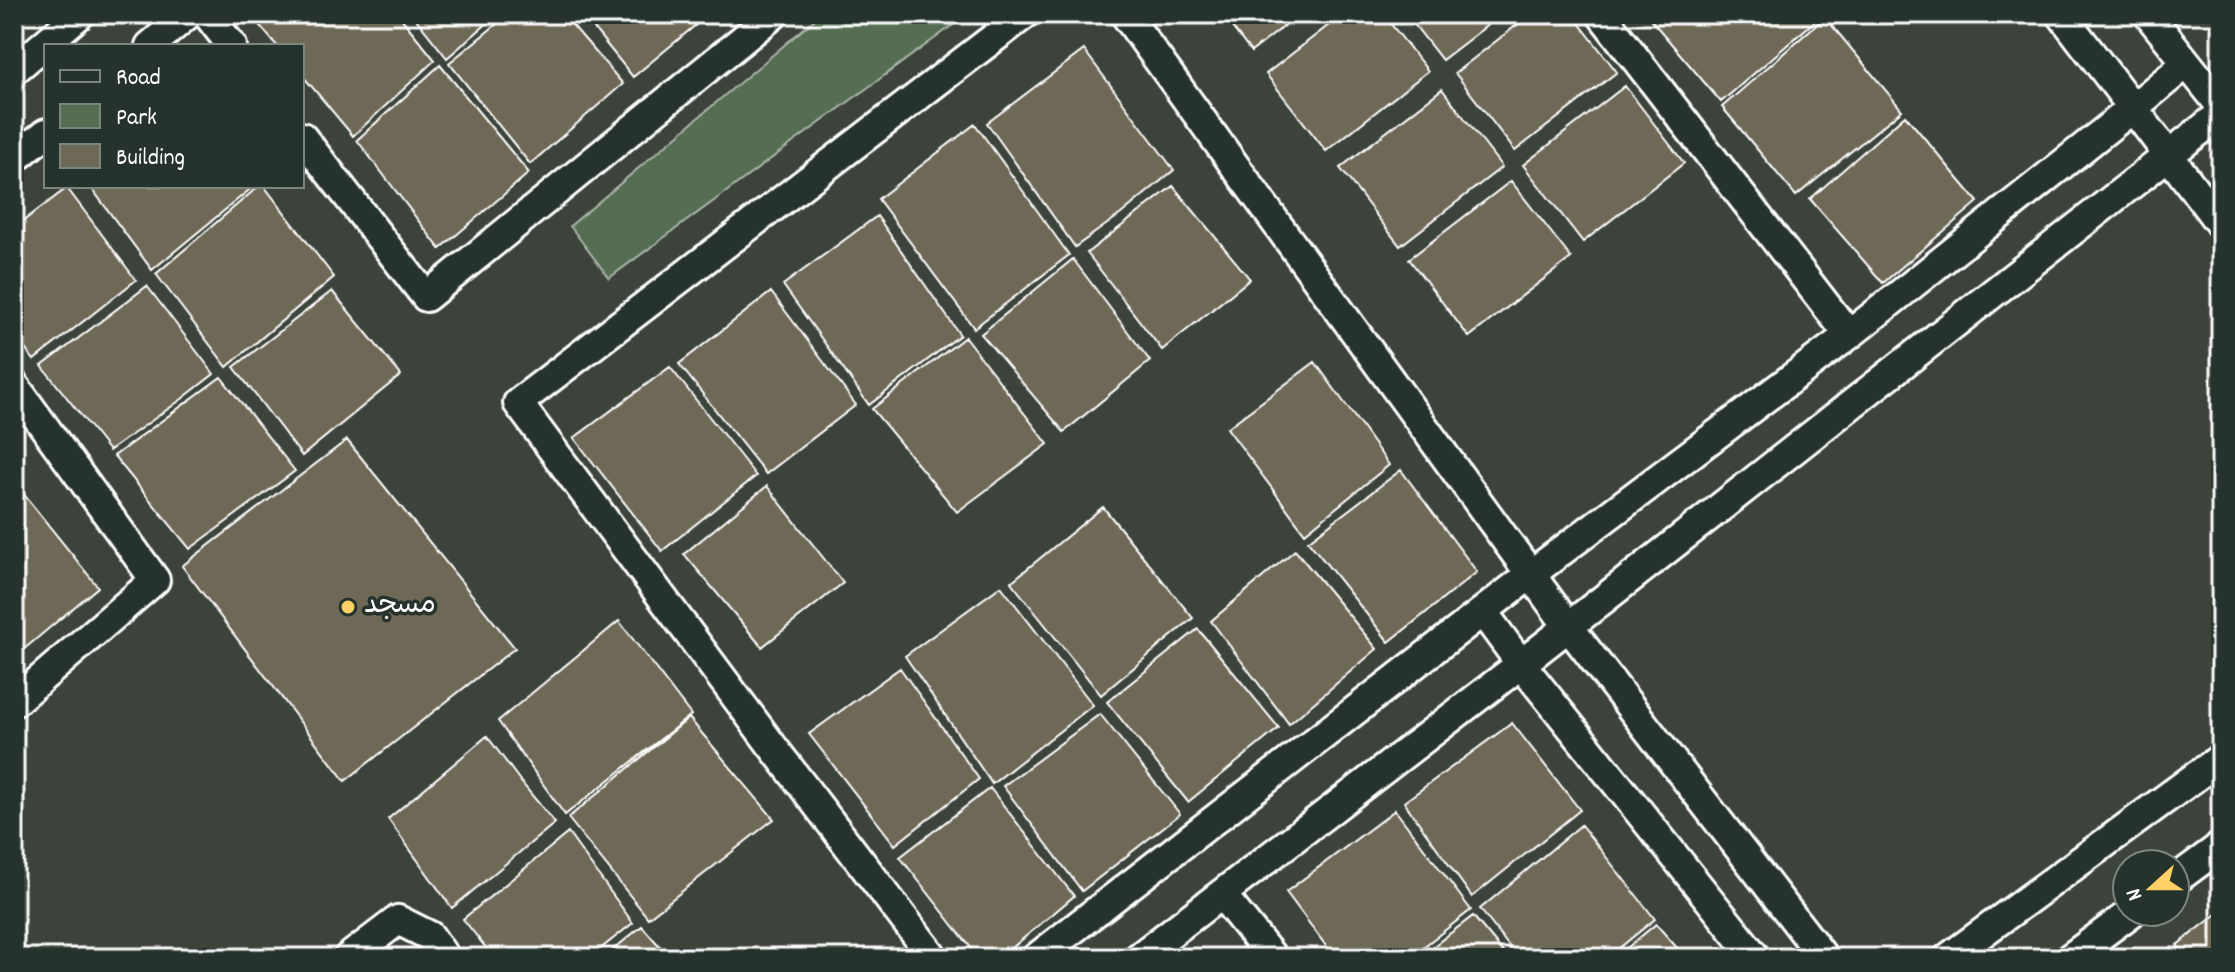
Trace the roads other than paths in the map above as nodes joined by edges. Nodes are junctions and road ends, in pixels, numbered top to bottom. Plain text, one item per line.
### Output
1 (80, 14) edge
2 (188, 14) edge
3 (207, 14) edge
4 (774, 14) edge
5 (1025, 14) edge
6 (1125, 14) edge
7 (1601, 14) edge
8 (2061, 14) edge
9 (2148, 14) edge
10 (45, 44) edge
11 (152, 44) edge
12 (230, 44) edge
13 (44, 45) edge
14 (2187, 63) junction
15 (14, 70) edge
16 (2221, 106) edge
17 (2133, 108) junction
18 (2221, 114) edge
19 (44, 135) edge
20 (304, 140) edge
21 (2168, 155) junction
22 (14, 159) edge
23 (2221, 225) edge
24 (1849, 335) junction
25 (14, 385) edge
26 (1531, 574) junction
27 (1483, 612) junction
28 (1568, 626) junction
29 (1521, 664) junction
30 (14, 702) edge
31 (2221, 758) edge
32 (2221, 846) edge
33 (2191, 868) edge
34 (1222, 895) junction
35 (2111, 928) edge
36 (348, 958) edge
37 (445, 958) edge
38 (934, 958) edge
39 (1036, 958) edge
40 (1138, 958) edge
41 (1273, 958) edge
42 (1756, 958) edge
43 (1824, 958) edge
44 (1948, 958) edge
45 (2070, 958) edge

1 - 10 street
2 - 11 street
3 - 12 street
4 - 20 street
5 - 38 street
6 - 26 street
7 - 24 street
8 - 17 street
9 - 14 street
13 - 15 street
14 - 16 street
14 - 17 street
17 - 21 street
17 - 24 street
18 - 21 street
19 - 22 street
21 - 23 street
21 - 28 street
24 - 26 street
25 - 30 street
26 - 27 street
26 - 28 street
27 - 29 street
27 - 39 street
28 - 29 street
28 - 43 street
29 - 34 street
29 - 42 street
31 - 44 street
32 - 33 street
34 - 40 street
34 - 41 street
35 - 45 street
36 - 37 street

